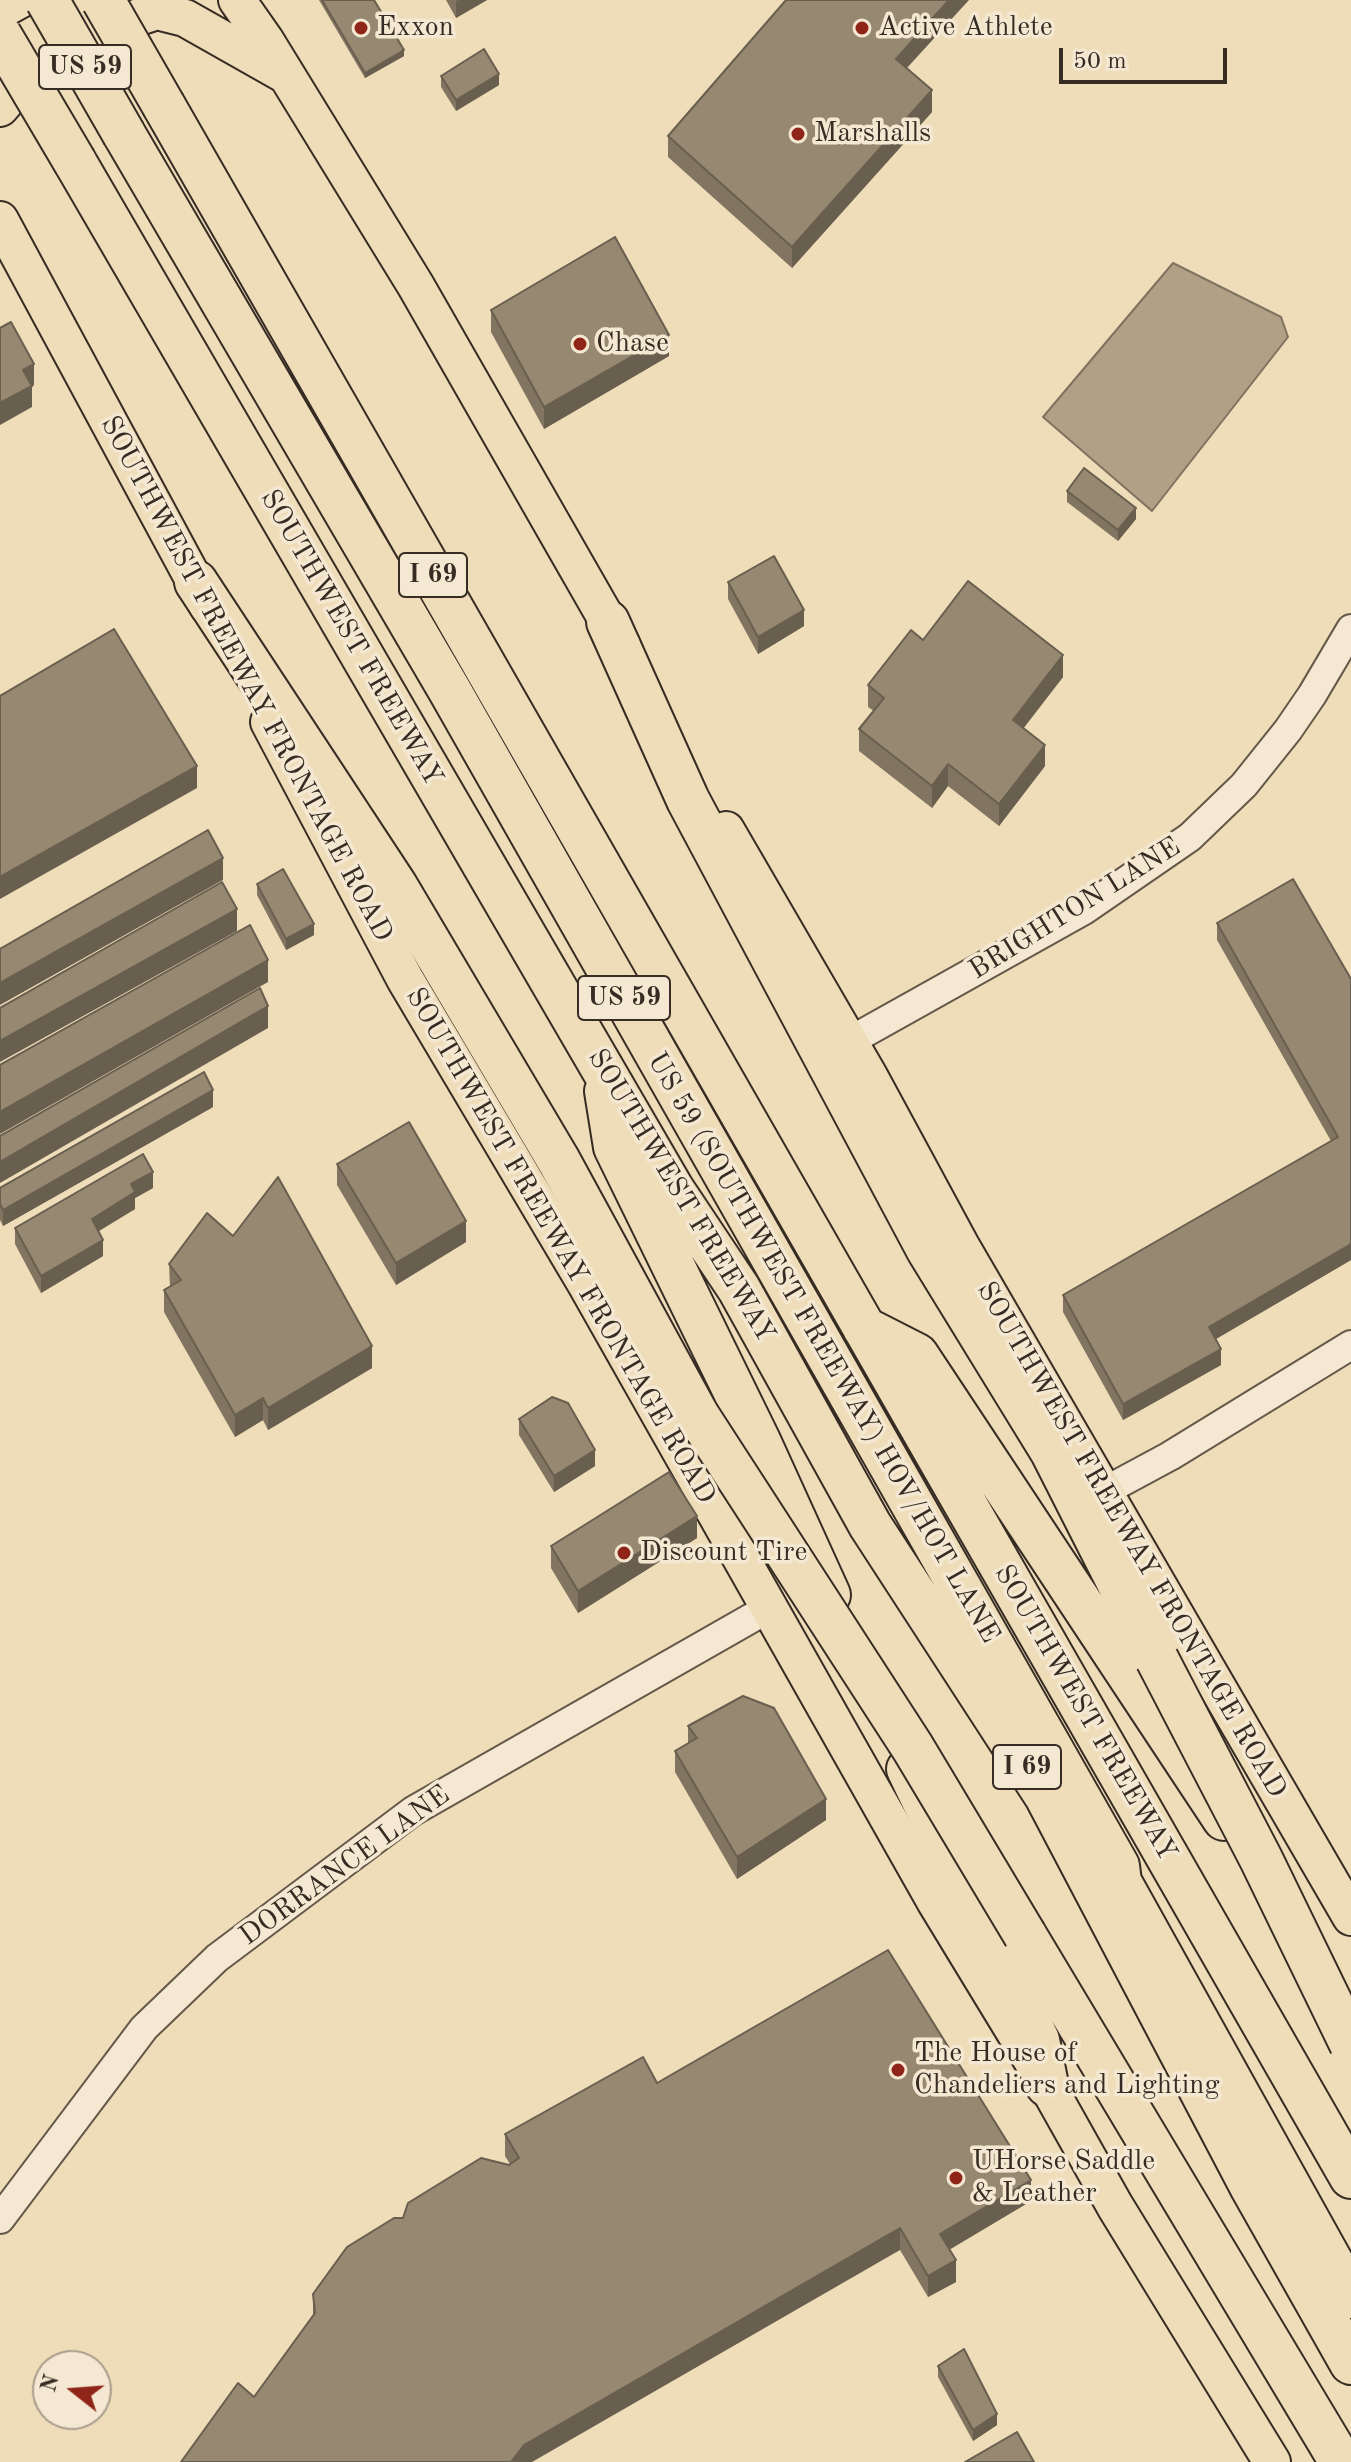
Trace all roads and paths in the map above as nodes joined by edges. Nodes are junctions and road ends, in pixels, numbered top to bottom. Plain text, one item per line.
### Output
1 (47, 0) edge
2 (100, 0) edge
3 (237, 0) edge
4 (0, 35) edge
5 (0, 54) edge
6 (286, 75) junction
7 (0, 108) edge
8 (0, 220) edge
9 (196, 582) junction
10 (608, 622) junction
11 (1351, 629) edge
12 (848, 1042) junction
13 (601, 1063) junction
14 (864, 1328) junction
15 (1351, 1345) edge
16 (1105, 1491) junction
17 (769, 1608) junction
18 (1118, 1866) junction
19 (1351, 1917) edge
20 (1351, 2010) edge
21 (1351, 2044) edge
22 (1047, 2085) junction
23 (1351, 2177) edge
24 (0, 2219) edge
25 (1351, 2257) edge
26 (1351, 2297) edge
27 (1351, 2363) edge
28 (1272, 2462) edge
29 (1341, 2462) edge

1 - 18 highway, US 59 (SOUTHWEST FREEWAY) HOV/HOT LANE / US 59, bridge
2 - 5 main road
2 - 14 highway, SOUTHWEST FREEWAY / I 69, bridge
3 - 6 main road, SOUTHWEST FREEWAY FRONTAGE ROAD
4 - 13 highway, SOUTHWEST FREEWAY / I 69, bridge
6 - 7 main road
6 - 10 main road, SOUTHWEST FREEWAY FRONTAGE ROAD
8 - 9 main road, SOUTHWEST FREEWAY FRONTAGE ROAD
9 - 17 main road, SOUTHWEST FREEWAY FRONTAGE ROAD
9 - 29 highway, bridge
10 - 12 main road, SOUTHWEST FREEWAY FRONTAGE ROAD
10 - 21 highway, bridge
11 - 12 street, BRIGHTON LANE
12 - 16 main road, SOUTHWEST FREEWAY FRONTAGE ROAD
13 - 22 highway
13 - 27 highway, SOUTHWEST FREEWAY / I 69
14 - 20 highway
14 - 23 highway, SOUTHWEST FREEWAY / I 69
15 - 16 street
16 - 19 main road, SOUTHWEST FREEWAY FRONTAGE ROAD
17 - 22 main road, SOUTHWEST FREEWAY FRONTAGE ROAD
17 - 24 street, DORRANCE LANE
18 - 25 highway, SOUTHWEST FREEWAY
18 - 26 highway, SOUTHWEST FREEWAY
22 - 28 main road, SOUTHWEST FREEWAY FRONTAGE ROAD

